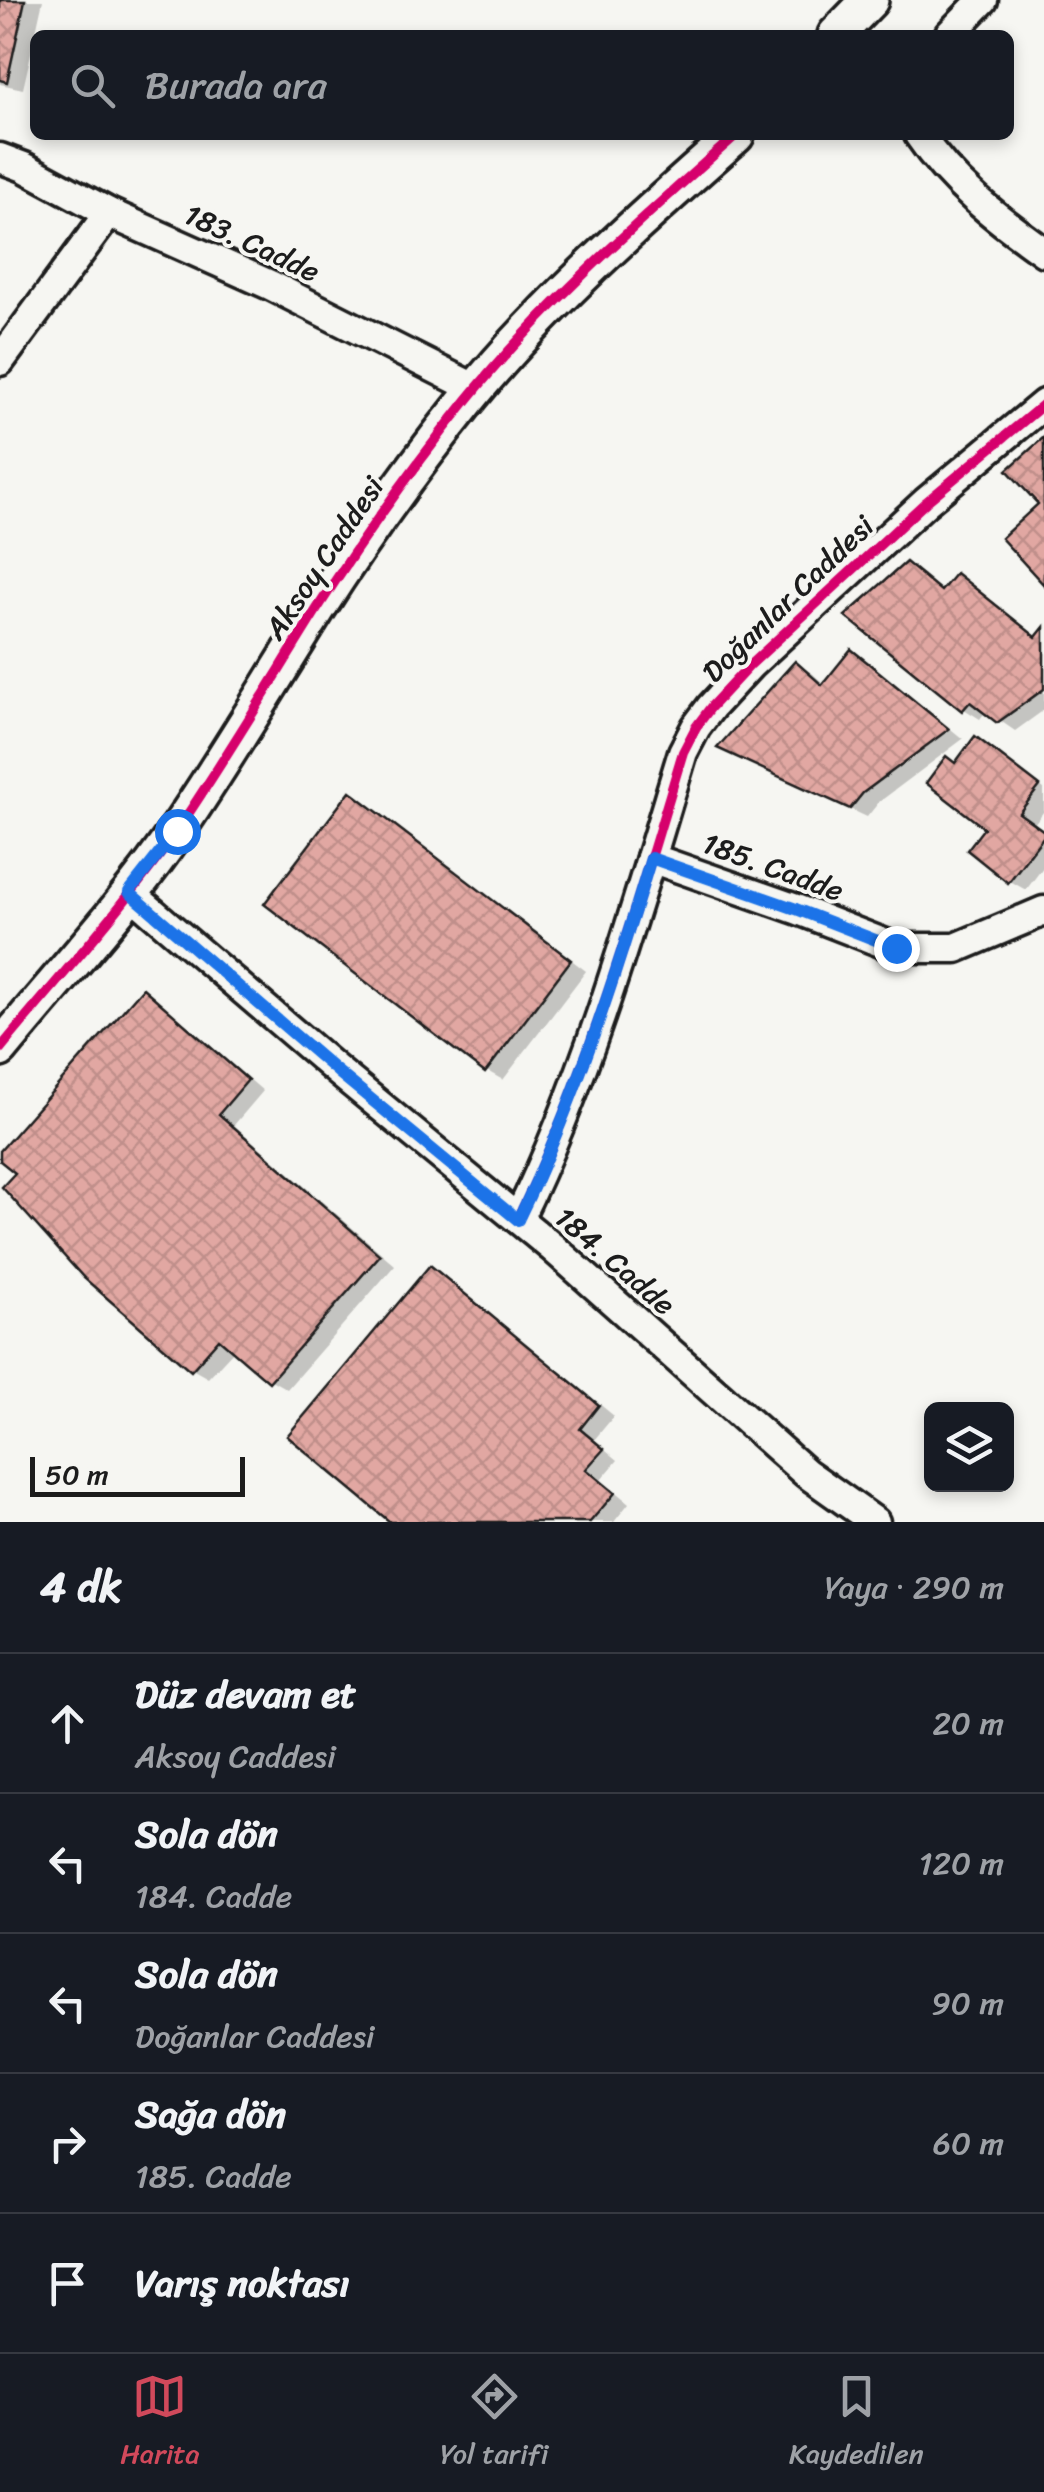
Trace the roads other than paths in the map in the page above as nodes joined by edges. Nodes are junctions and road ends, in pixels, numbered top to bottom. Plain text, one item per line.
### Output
1 (870, 0) edge
2 (984, 0) edge
3 (841, 30) edge
4 (954, 30) edge
5 (730, 140) edge
6 (923, 140) edge
7 (0, 158) edge
8 (109, 213) junction
9 (1044, 252) edge
10 (0, 362) edge
11 (476, 389) junction
12 (1044, 404) edge
13 (651, 858) junction
14 (129, 892) junction
15 (1044, 911) edge
16 (0, 1050) edge
17 (518, 1220) junction
18 (875, 1522) edge

1 - 3 street
2 - 4 street
5 - 11 street, Aksoy Caddesi
6 - 9 street
7 - 8 street, 183. Cadde
8 - 10 street
8 - 11 street, 183. Cadde
11 - 14 street, Aksoy Caddesi
12 - 13 street, Doğanlar Caddesi
13 - 15 street, 185. Cadde
13 - 17 street, Doğanlar Caddesi
14 - 16 street, Aksoy Caddesi
14 - 17 street, 184. Cadde
17 - 18 street, 184. Cadde

